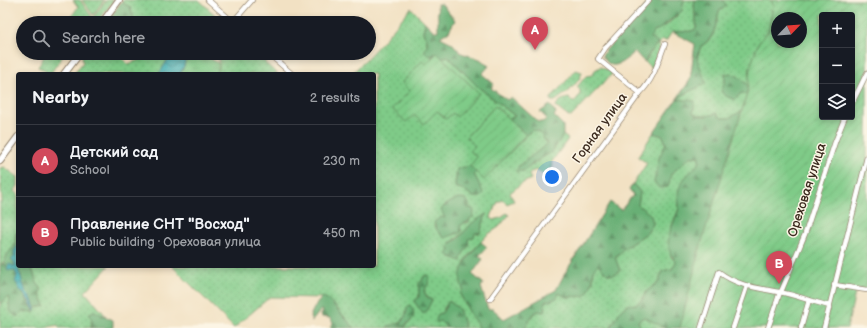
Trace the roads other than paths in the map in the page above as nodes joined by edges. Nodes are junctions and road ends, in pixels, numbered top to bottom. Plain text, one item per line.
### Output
1 (119, 0) edge
2 (208, 0) edge
3 (252, 0) edge
4 (649, 0) edge
5 (107, 16) edge
6 (227, 16) edge
7 (239, 16) edge
8 (665, 44) dead end
9 (75, 60) edge
10 (276, 60) edge
11 (66, 72) edge
12 (290, 72) edge
13 (867, 73) edge
14 (640, 92) junction
15 (855, 97) edge
16 (844, 120) edge
17 (16, 139) edge
18 (867, 157) edge
19 (0, 161) edge
20 (747, 286) junction
21 (834, 286) junction
22 (867, 290) edge
23 (780, 292) junction
24 (490, 299) dead end
25 (808, 300) junction
26 (830, 306) junction
27 (700, 328) edge
28 (733, 328) edge
29 (768, 328) edge
30 (801, 328) edge
31 (824, 328) edge

1 - 5 main road
2 - 6 street
3 - 7 street
4 - 14 street
8 - 14 street, Горная улица
9 - 11 main road
10 - 12 street
13 - 15 street
14 - 24 street, Горная улица
16 - 23 street, Ореховая улица
17 - 19 main road
18 - 21 street
20 - 23 street
20 - 27 street
20 - 28 street
21 - 22 street
21 - 26 street
23 - 25 street
23 - 29 street, Ореховая улица
25 - 26 street
25 - 30 street
26 - 31 street

